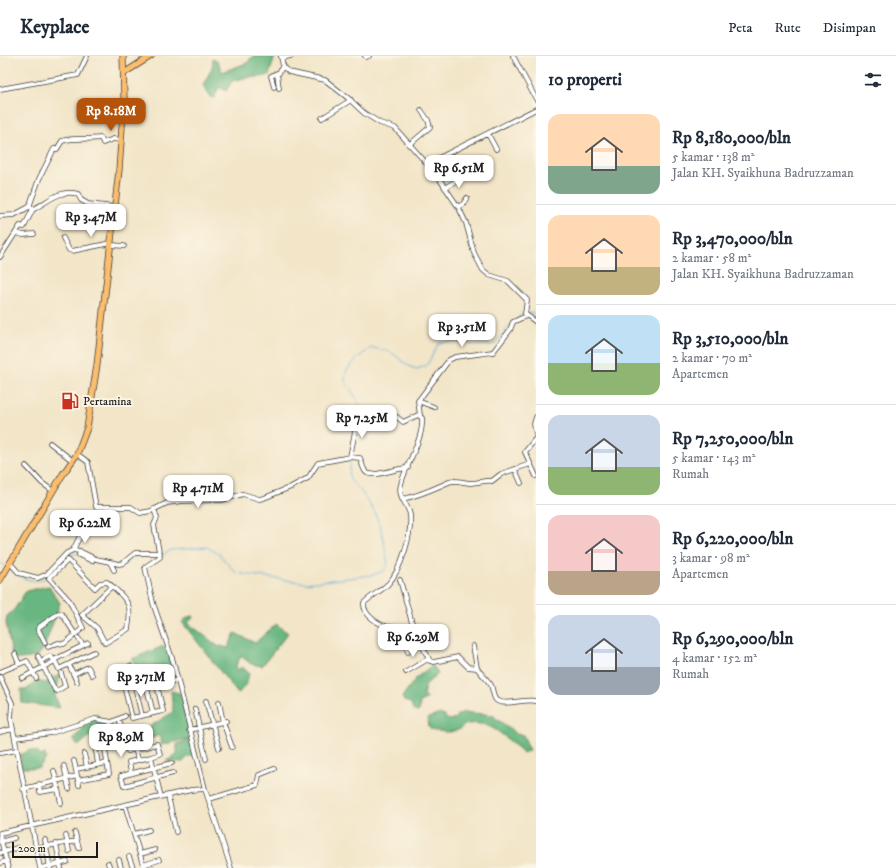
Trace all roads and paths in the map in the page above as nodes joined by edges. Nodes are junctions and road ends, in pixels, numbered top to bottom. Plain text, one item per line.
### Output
1 (87, 56) edge
2 (123, 56) edge
3 (151, 56) edge
4 (291, 56) edge
5 (365, 56) edge
6 (369, 56) edge
7 (513, 56) edge
8 (281, 57) edge
9 (282, 65) junction
10 (124, 73) junction
11 (277, 87) dead end
12 (0, 90) edge
13 (536, 99) edge
14 (351, 100) junction
15 (536, 109) edge
16 (421, 110) dead end
17 (322, 118) dead end
18 (488, 134) junction
19 (121, 140) junction
20 (409, 146) junction
21 (496, 149) dead end
22 (426, 164) junction
23 (463, 176) dead end
24 (445, 188) junction
25 (467, 198) dead end
26 (458, 206) junction
27 (31, 208) junction
28 (115, 208) junction
29 (0, 216) edge
30 (17, 233) junction
31 (34, 234) dead end
32 (63, 238) dead end
33 (111, 244) junction
34 (124, 246) dead end
35 (0, 257) edge
36 (526, 315) junction
37 (536, 322) edge
38 (418, 401) junction
39 (434, 408) dead end
40 (420, 415) junction
41 (358, 416) dead end
42 (536, 417) edge
43 (367, 428) dead end
44 (536, 434) edge
45 (536, 438) edge
46 (50, 443) dead end
47 (77, 454) junction
48 (351, 457) junction
49 (72, 461) junction
50 (530, 464) junction
51 (26, 466) dead end
52 (408, 468) junction
53 (515, 469) junction
54 (536, 476) edge
55 (521, 483) dead end
56 (53, 491) junction
57 (402, 499) junction
58 (154, 509) junction
59 (83, 530) dead end
60 (73, 550) junction
61 (80, 553) junction
62 (160, 555) junction
63 (92, 561) dead end
64 (10, 565) junction
65 (47, 576) junction
66 (0, 580) edge
67 (400, 580) dead end
68 (112, 586) junction
69 (403, 626) junction
70 (414, 630) junction
71 (76, 636) junction
72 (45, 643) dead end
73 (88, 643) dead end
74 (70, 646) dead end
75 (83, 646) junction
76 (473, 646) dead end
77 (48, 647) dead end
78 (72, 651) junction
79 (94, 652) dead end
80 (408, 652) dead end
81 (16, 654) dead end
82 (38, 656) dead end
83 (428, 659) junction
84 (41, 661) junction
85 (55, 661) junction
86 (19, 664) junction
87 (69, 665) junction
88 (44, 666) junction
89 (130, 666) dead end
90 (477, 668) junction
91 (60, 671) junction
92 (0, 672) edge
93 (406, 672) dead end
94 (34, 673) junction
95 (74, 674) junction
96 (92, 675) dead end
97 (0, 677) edge
98 (22, 678) dead end
99 (36, 678) dead end
100 (122, 678) dead end
101 (145, 680) junction
102 (177, 680) junction
103 (77, 682) dead end
104 (134, 683) junction
105 (124, 685) junction
106 (157, 685) junction
107 (206, 701) dead end
108 (536, 701) edge
109 (219, 702) dead end
110 (195, 709) dead end
111 (153, 713) junction
112 (125, 716) dead end
113 (142, 716) junction
114 (224, 722) junction
115 (120, 723) dead end
116 (110, 725) dead end
117 (211, 725) junction
118 (13, 728) junction
119 (199, 728) junction
120 (189, 730) junction
121 (0, 732) edge
122 (123, 733) junction
123 (108, 736) junction
124 (15, 738) junction
125 (134, 740) junction
126 (115, 743) dead end
127 (146, 747) junction
128 (219, 748) dead end
129 (232, 748) dead end
130 (105, 749) junction
131 (136, 749) junction
132 (17, 750) junction
133 (96, 751) junction
134 (128, 751) dead end
135 (0, 753) edge
136 (84, 754) dead end
137 (151, 757) junction
138 (206, 759) dead end
139 (138, 760) junction
140 (74, 761) dead end
141 (107, 763) junction
142 (172, 763) dead end
143 (98, 764) junction
144 (64, 766) dead end
145 (87, 767) junction
146 (154, 767) junction
147 (76, 769) junction
148 (274, 769) dead end
149 (54, 771) dead end
150 (131, 773) junction
151 (173, 773) dead end
152 (66, 778) junction
153 (157, 778) junction
154 (56, 780) junction
155 (78, 780) junction
156 (39, 784) junction
157 (23, 788) junction
158 (58, 789) junction
159 (205, 789) junction
160 (68, 790) dead end
161 (168, 796) junction
162 (162, 797) junction
163 (209, 799) junction
164 (61, 803) dead end
165 (125, 805) junction
166 (31, 825) junction
167 (149, 830) dead end
168 (176, 832) dead end
169 (75, 833) dead end
170 (0, 834) edge
171 (134, 834) junction
172 (66, 836) dead end
173 (14, 838) dead end
174 (56, 838) dead end
175 (45, 840) dead end
176 (77, 840) junction
177 (1, 842) edge
178 (67, 843) junction
179 (57, 844) junction
180 (46, 846) junction
181 (17, 848) dead end
182 (36, 848) junction
183 (79, 848) dead end
184 (155, 850) dead end
185 (69, 851) dead end
186 (2, 852) edge
187 (140, 854) junction
188 (129, 857) dead end
189 (119, 860) dead end
190 (159, 860) dead end
191 (7, 861) junction
192 (67, 862) dead end
193 (0, 863) edge
194 (108, 863) dead end
195 (60, 866) edge
196 (144, 866) edge
197 (50, 867) edge
198 (8, 868) edge
199 (40, 868) edge
200 (110, 868) edge
201 (121, 868) edge
202 (133, 868) edge
203 (230, 868) edge

1 - 12 street
2 - 10 main road
3 - 10 main road
4 - 8 street
5 - 6 street
7 - 13 street
8 - 9 street
9 - 11 street
9 - 14 street
10 - 19 main road
14 - 17 street
14 - 20 street
15 - 18 street
16 - 20 street
18 - 21 street
18 - 22 street
19 - 27 street
19 - 28 main road
20 - 22 street
22 - 24 street
23 - 24 street
24 - 26 street
25 - 26 street
26 - 36 street
27 - 28 street
27 - 29 street
27 - 30 street
28 - 33 main road
30 - 31 street
30 - 35 street
32 - 33 street
33 - 34 street
33 - 47 main road
36 - 37 street
36 - 38 street
38 - 39 street
38 - 40 street
40 - 43 street
40 - 52 street
41 - 48 street
42 - 44 street
45 - 50 street
46 - 49 street
47 - 49 main road
47 - 58 street
48 - 52 street
48 - 58 street
49 - 56 main road
50 - 53 street
50 - 54 street
51 - 56 street
52 - 57 street
53 - 55 street
53 - 57 street
56 - 64 main road
57 - 69 street
58 - 62 street
59 - 60 street
60 - 61 street
60 - 65 street
61 - 62 street
61 - 63 street
62 - 102 street
64 - 65 street
64 - 66 main road
65 - 68 street
65 - 71 street
67 - 70 street
68 - 68 street
69 - 70 street
69 - 80 street
70 - 83 street
71 - 72 street
71 - 75 street
71 - 77 street
73 - 75 street
74 - 78 street
75 - 78 street
76 - 90 street
78 - 85 street
79 - 87 street
81 - 86 street
82 - 84 street
83 - 90 street
83 - 93 street
84 - 85 street
84 - 88 street
85 - 88 street
85 - 91 street
86 - 92 street
86 - 94 street
87 - 91 street
87 - 95 street
88 - 91 street
88 - 94 street
89 - 104 street
90 - 108 street
94 - 98 street
94 - 99 street
95 - 96 street
95 - 103 street
97 - 118 street
100 - 105 street
101 - 104 street
101 - 106 street
101 - 111 street
102 - 106 street
102 - 120 street
104 - 105 street
104 - 113 street
105 - 113 street
106 - 111 street
107 - 117 street
109 - 114 street
110 - 119 street
111 - 113 street
112 - 124 street
114 - 117 street
114 - 129 street
115 - 122 street
116 - 123 street
117 - 119 street
117 - 128 street
118 - 121 street
118 - 124 street
119 - 120 street
119 - 138 street
120 - 159 street
122 - 123 street
122 - 125 street
123 - 126 street
123 - 130 street
123 - 133 street
124 - 132 street
125 - 127 street
125 - 131 street
127 - 131 street
127 - 137 street
130 - 133 street
130 - 141 street
131 - 134 street
131 - 139 street
132 - 135 street
132 - 157 street
133 - 143 street
136 - 145 street
137 - 139 street
137 - 146 street
139 - 150 street
140 - 147 street
141 - 143 street
141 - 155 street
142 - 146 street
143 - 145 street
144 - 152 street
145 - 147 street
146 - 150 street
146 - 153 street
147 - 155 street
148 - 163 street
149 - 154 street
150 - 153 street
151 - 153 street
152 - 154 street
152 - 155 street
152 - 160 street
153 - 162 street
154 - 156 street
154 - 158 street
156 - 157 street
156 - 158 street
157 - 166 street
158 - 164 street
159 - 161 street
159 - 163 street
161 - 162 street
161 - 168 street
162 - 165 street
163 - 203 street
165 - 166 street
165 - 171 street
166 - 170 street
166 - 182 street
167 - 171 street
169 - 176 street
170 - 177 street
171 - 187 street
172 - 178 street
173 - 177 street
174 - 179 street
175 - 180 street
176 - 178 street
176 - 183 street
177 - 186 street
178 - 179 street
178 - 185 street
179 - 180 street
179 - 195 street
180 - 182 street
180 - 197 street
181 - 186 street
182 - 199 street
184 - 187 street
186 - 191 street
187 - 196 street
188 - 202 street
189 - 201 street
190 - 196 street
191 - 193 street
191 - 198 street
192 - 195 street
194 - 200 street
195 - 197 street
197 - 199 street

